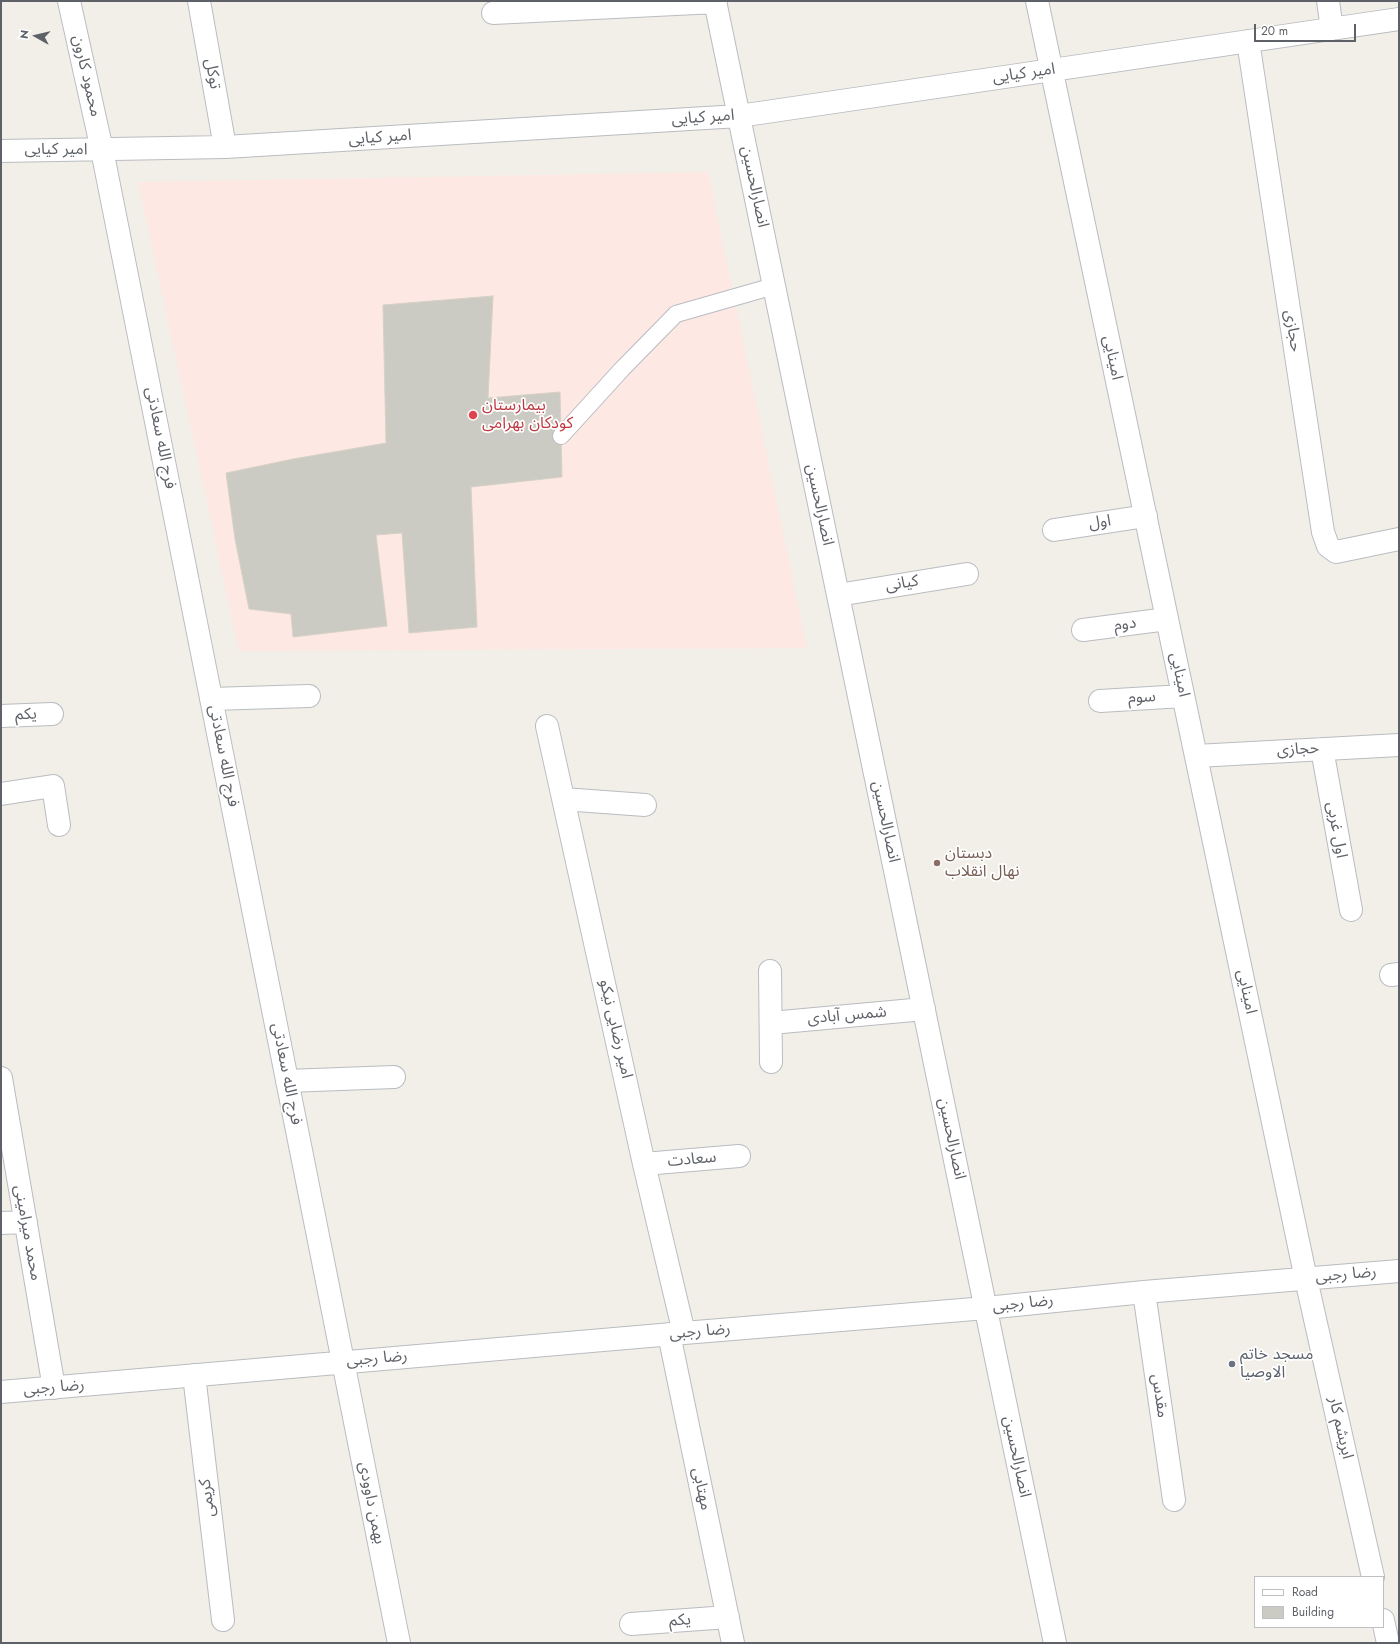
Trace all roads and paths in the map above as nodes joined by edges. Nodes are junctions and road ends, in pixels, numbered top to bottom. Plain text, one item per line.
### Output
1 (69, 1) edge
2 (199, 1) edge
3 (715, 1) edge
4 (1037, 1) edge
5 (1328, 1) edge
6 (493, 13) dead end
7 (1399, 19) edge
8 (1332, 29) junction
9 (1248, 41) junction
10 (1052, 70) junction
11 (739, 116) junction
12 (225, 147) junction
13 (102, 150) junction
14 (1, 151) edge
15 (774, 286) junction
16 (561, 436) dead end
17 (1146, 516) junction
18 (1054, 530) dead end
19 (1399, 539) edge
20 (967, 574) dead end
21 (838, 595) junction
22 (1167, 619) junction
23 (1083, 630) dead end
24 (310, 696) dead end
25 (1183, 696) junction
26 (212, 699) junction
27 (1100, 701) dead end
28 (52, 714) dead end
29 (1, 716) edge
30 (547, 726) dead end
31 (1399, 745) edge
32 (1322, 749) junction
33 (1196, 756) junction
34 (1, 794) edge
35 (563, 799) junction
36 (645, 805) dead end
37 (59, 825) dead end
38 (1351, 910) dead end
39 (770, 970) dead end
40 (924, 1009) junction
41 (771, 1023) junction
42 (771, 1062) dead end
43 (394, 1077) dead end
44 (1, 1078) edge
45 (287, 1081) junction
46 (739, 1156) dead end
47 (644, 1164) junction
48 (26, 1222) junction
49 (1, 1223) edge
50 (1399, 1271) edge
51 (1306, 1279) junction
52 (1144, 1292) junction
53 (986, 1308) junction
54 (677, 1333) junction
55 (343, 1362) junction
56 (194, 1376) junction
57 (54, 1388) junction
58 (1, 1392) edge
59 (1174, 1500) dead end
60 (1373, 1576) edge
61 (728, 1618) junction
62 (222, 1620) dead end
63 (632, 1624) dead end
64 (1384, 1625) edge
65 (398, 1643) edge
66 (733, 1643) edge
67 (1055, 1643) edge
68 (1388, 1643) edge

1 - 13 street, محمود کارون
2 - 12 street, توکل
3 - 6 street
3 - 11 street, انصارالحسین
4 - 10 street, امینایی
5 - 8 street
7 - 8 street, امیر کیایی
8 - 9 street, امیر کیایی
9 - 10 street, امیر کیایی
9 - 19 street, حجازی
10 - 11 street, امیر کیایی
10 - 17 street, امینایی
11 - 12 street, امیر کیایی
11 - 15 street, انصارالحسین
12 - 13 street, امیر کیایی
13 - 14 street, امیر کیایی
13 - 26 street, فرج الله سعادتی
15 - 16 lane
15 - 21 street, انصارالحسین
17 - 18 street, اول
17 - 22 street, امینایی
20 - 21 street, کیانی
21 - 40 street, انصارالحسین
22 - 23 street, دوم
22 - 25 street, امینایی
24 - 26 street
25 - 27 street, سوم
25 - 33 street, امینایی
26 - 45 street, فرج الله سعادتی
28 - 29 street, یکم
30 - 35 street, امیر رضایی نیکو
31 - 32 street, حجازی
32 - 33 street, حجازی
32 - 38 street, اول غربی
33 - 51 street, امینایی
34 - 37 street
35 - 36 street
35 - 47 street, امیر رضایی نیکو
39 - 41 street
40 - 41 street, شمس آبادی
40 - 53 street, انصارالحسین
41 - 42 street
43 - 45 street
44 - 48 street, محمد میرامینی
45 - 55 street, فرج الله سعادتی
46 - 47 street, سعادت
47 - 54 street, امیر رضایی نیکو
48 - 49 street
48 - 57 street, محمد میرامینی
50 - 51 street, رضا رجبی
51 - 52 street, رضا رجبی
51 - 60 street, ابریشم کار
52 - 53 street, رضا رجبی
52 - 59 street, مقدس
53 - 54 street, رضا رجبی
53 - 67 street, انصارالحسین
54 - 55 street, رضا رجبی
54 - 61 street, مهتابی
55 - 56 street, رضا رجبی
55 - 65 street, بهمن داوودی
56 - 57 street, رضا رجبی
56 - 62 street, کریمی
57 - 58 street, رضا رجبی
61 - 63 street, یکم
61 - 66 street, مهتابی
64 - 68 street

